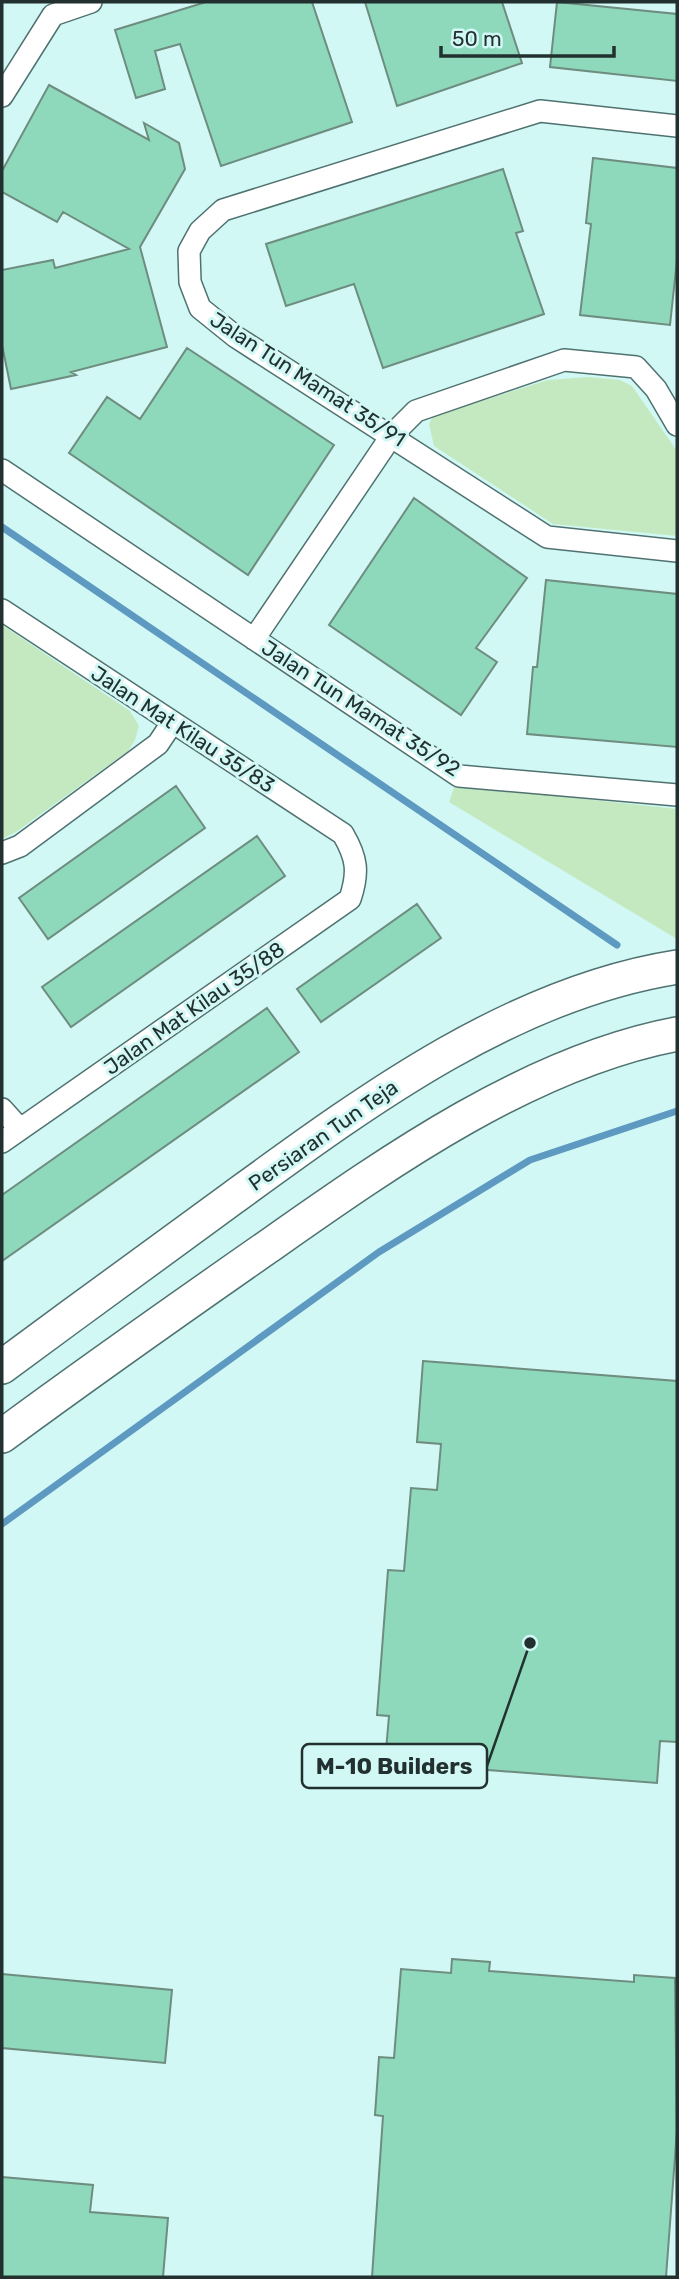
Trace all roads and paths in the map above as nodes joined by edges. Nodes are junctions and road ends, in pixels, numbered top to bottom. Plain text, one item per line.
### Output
1 (91, 2) edge
2 (2, 96) edge
3 (677, 126) edge
4 (677, 425) edge
5 (392, 435) junction
6 (2, 470) edge
7 (677, 551) edge
8 (2, 610) edge
9 (254, 639) junction
10 (172, 723) junction
11 (677, 795) edge
12 (2, 853) edge
13 (356, 856) joint
14 (677, 967) edge
15 (677, 1034) edge
16 (2, 1109) edge
17 (20, 1129) junction
18 (2, 1142) edge
19 (2, 1367) edge
20 (2, 1436) edge

1 - 2 street
3 - 5 street, Jalan Tun Mamat 35/91
4 - 5 street, Jalan Tun Mamat 35/92
5 - 7 street, Jalan Tun Mamat 35/91
5 - 9 street, Jalan Tun Mamat 35/92
6 - 9 street, Jalan Tun Mamat 35/92
8 - 10 street, Jalan Mat Kilau 35/83
9 - 11 street, Jalan Tun Mamat 35/92
10 - 12 street
10 - 13 street, Jalan Mat Kilau 35/83
13 - 17 street, Jalan Mat Kilau 35/88
14 - 19 main road, Persiaran Tun Teja
15 - 20 main road
16 - 17 street
17 - 18 street, Jalan Mat Kilau 35/88

